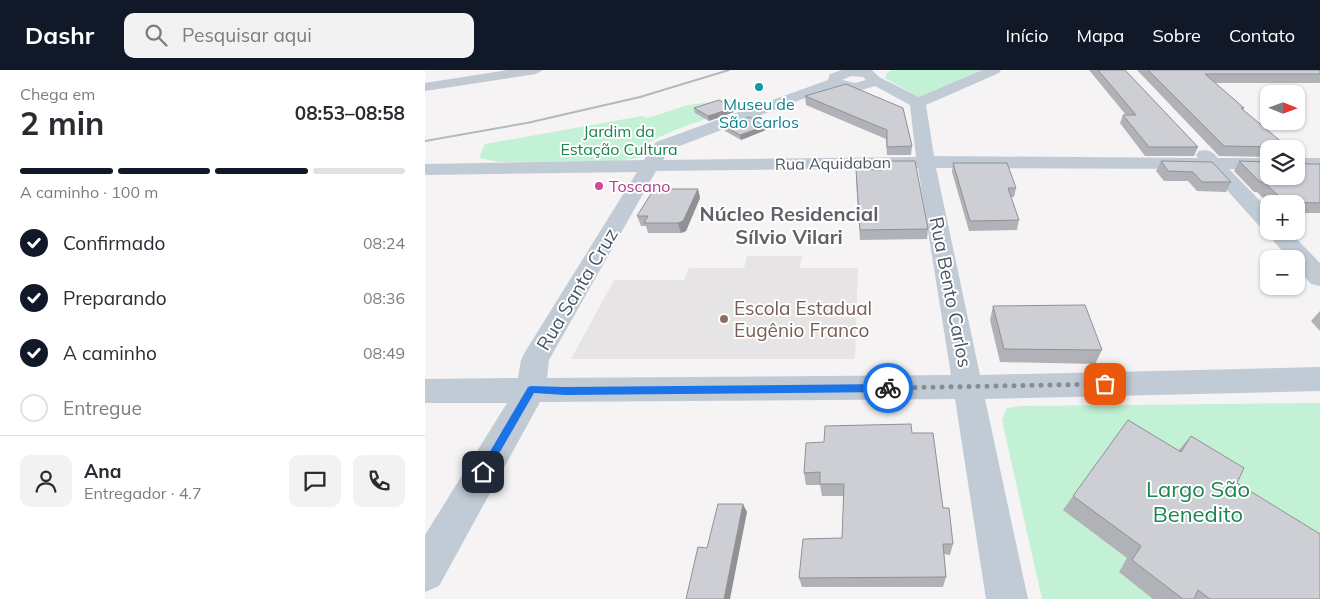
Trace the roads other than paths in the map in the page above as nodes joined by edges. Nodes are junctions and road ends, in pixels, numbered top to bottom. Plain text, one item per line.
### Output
1 (536, 70) edge
2 (994, 70) edge
3 (846, 75) edge
4 (877, 76) edge
5 (425, 86) edge
6 (918, 103) junction
7 (1192, 142) edge
8 (926, 162) junction
9 (1213, 163) junction
10 (1260, 164) edge
11 (1305, 164) edge
12 (1320, 164) edge
13 (650, 166) junction
14 (427, 169) dead end
15 (1260, 213) edge
16 (1284, 240) edge
17 (1320, 278) edge
18 (1320, 379) edge
19 (969, 387) junction
20 (531, 390) junction
21 (425, 391) edge
22 (425, 572) edge
23 (1007, 599) edge

1 - 5 street
2 - 6 main road
3 - 4 main road
3 - 13 main road, Rua Santa Cruz
4 - 6 main road
6 - 8 main road, Rua Bento Carlos
7 - 9 main road
8 - 9 main road, Rua Aquidaban
8 - 13 main road, Rua Aquidaban
8 - 19 main road, Rua Bento Carlos
9 - 10 main road, Rua Aquidaban
9 - 15 main road
11 - 12 main road
13 - 14 main road, Rua Aquidaban
13 - 20 main road, Rua Santa Cruz
16 - 17 main road
18 - 19 main road
19 - 20 main road
19 - 23 main road, Rua Bento Carlos
20 - 21 main road
20 - 22 main road, Rua Santa Cruz

